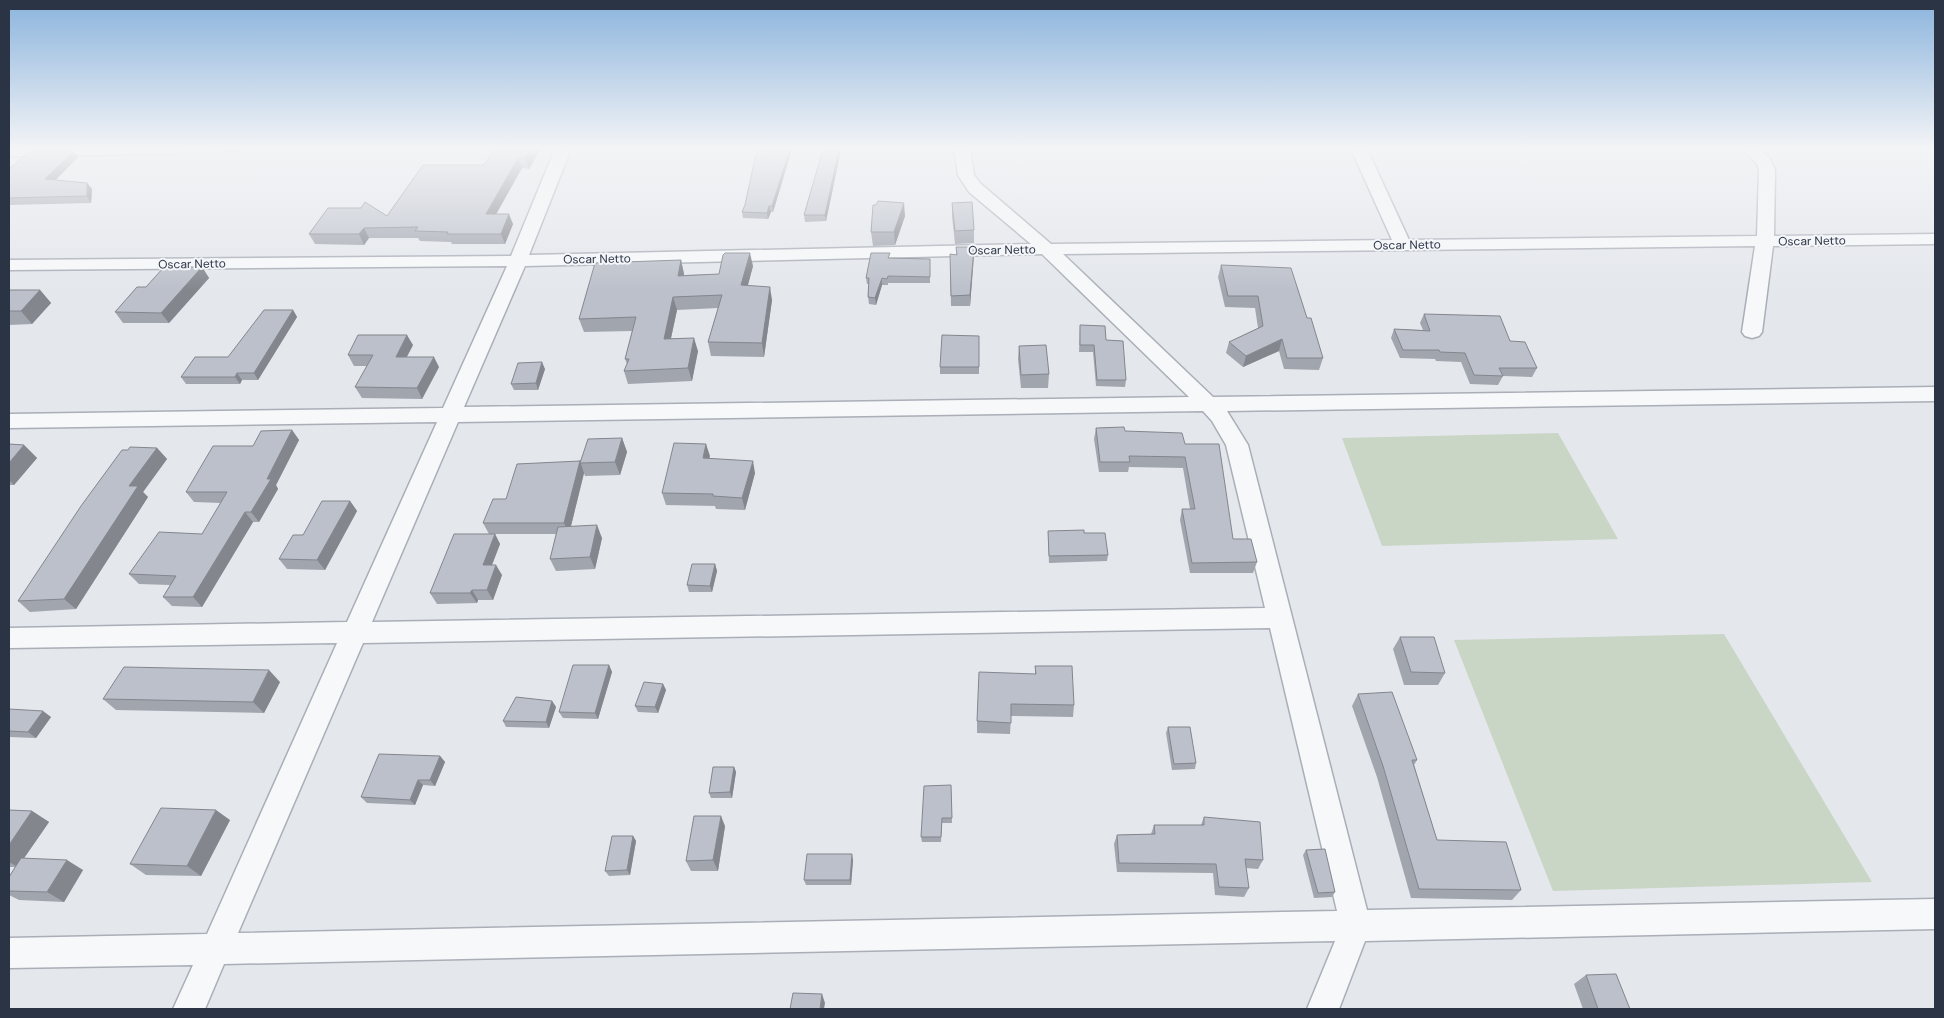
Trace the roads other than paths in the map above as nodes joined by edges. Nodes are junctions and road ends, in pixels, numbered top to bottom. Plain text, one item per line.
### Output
1 (544, 197) edge
2 (985, 197) edge
3 (1381, 197) edge
4 (1766, 197) edge
5 (1935, 240) edge
6 (1765, 241) junction
7 (1403, 245) junction
8 (1047, 249) junction
9 (518, 261) junction
10 (9, 265) edge
11 (1752, 332) dead end
12 (1935, 394) edge
13 (1208, 404) junction
14 (450, 415) junction
15 (9, 421) edge
16 (1280, 618) junction
17 (355, 633) junction
18 (9, 638) edge
19 (1935, 914) edge
20 (1356, 926) junction
21 (216, 948) junction
22 (9, 953) edge
23 (189, 1009) edge
24 (1324, 1009) edge

1 - 9 street
2 - 8 street
3 - 7 street
4 - 6 street
5 - 6 street, Oscar Netto
6 - 7 street, Oscar Netto
6 - 11 street
7 - 8 street, Oscar Netto
8 - 9 street, Oscar Netto
8 - 13 street
9 - 10 street, Oscar Netto
9 - 14 street
12 - 13 street
13 - 14 street
13 - 16 street
14 - 15 street
14 - 17 street
16 - 17 street
16 - 20 street
17 - 18 street
17 - 21 street
19 - 20 street
20 - 21 street
20 - 24 street
21 - 22 street
21 - 23 street

